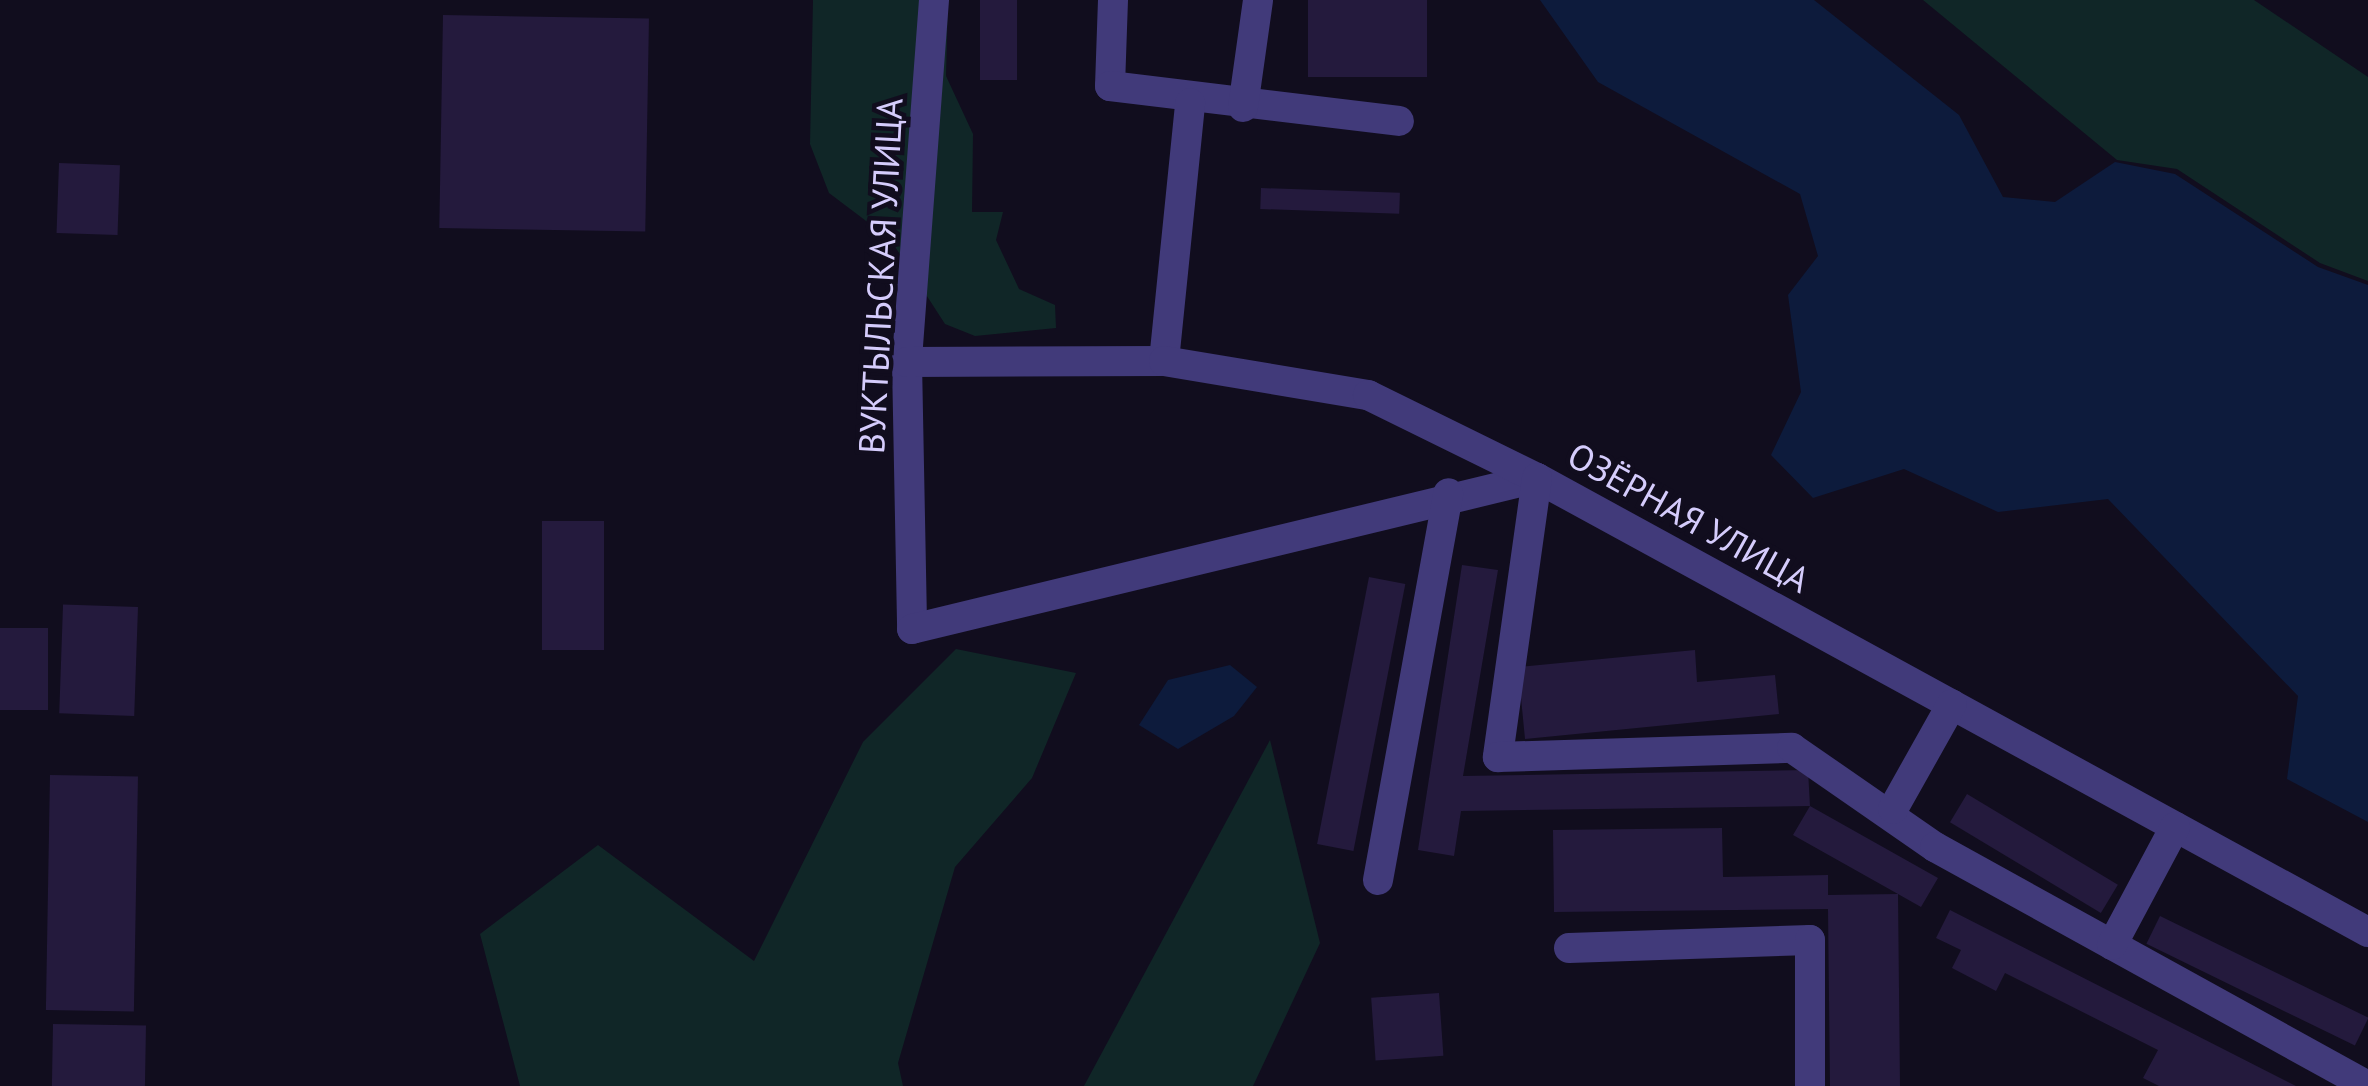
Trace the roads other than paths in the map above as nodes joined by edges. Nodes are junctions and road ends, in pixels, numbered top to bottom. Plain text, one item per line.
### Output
1 (934, 0) edge
2 (1113, 0) edge
3 (1258, 0) edge
4 (1190, 103) junction
5 (1243, 107) junction
6 (1399, 121) dead end
7 (907, 362) junction
8 (1164, 362) junction
9 (1537, 478) junction
10 (1448, 493) junction
11 (912, 629) joint
12 (1952, 704) junction
13 (1893, 809) junction
14 (2175, 827) junction
15 (1378, 880) dead end
16 (2368, 932) edge
17 (2112, 945) junction
18 (1569, 948) dead end
19 (1810, 1086) edge
20 (2368, 1086) edge

1 - 7 street, ВУКТЫЛЬСКАЯ УЛИЦА
2 - 4 street
3 - 5 street
4 - 5 street
4 - 8 street
5 - 6 street
7 - 8 street
7 - 11 street, ВУКТЫЛЬСКАЯ УЛИЦА
8 - 9 street
9 - 10 street, ОЗЁРНАЯ УЛИЦА
9 - 12 street, ОЗЁРНАЯ УЛИЦА
9 - 13 street
10 - 11 street, ОЗЁРНАЯ УЛИЦА
10 - 15 street
12 - 13 street
12 - 14 street, ОЗЁРНАЯ УЛИЦА
13 - 17 street
14 - 16 street, ОЗЁРНАЯ УЛИЦА
14 - 17 street
17 - 20 street
18 - 19 street

